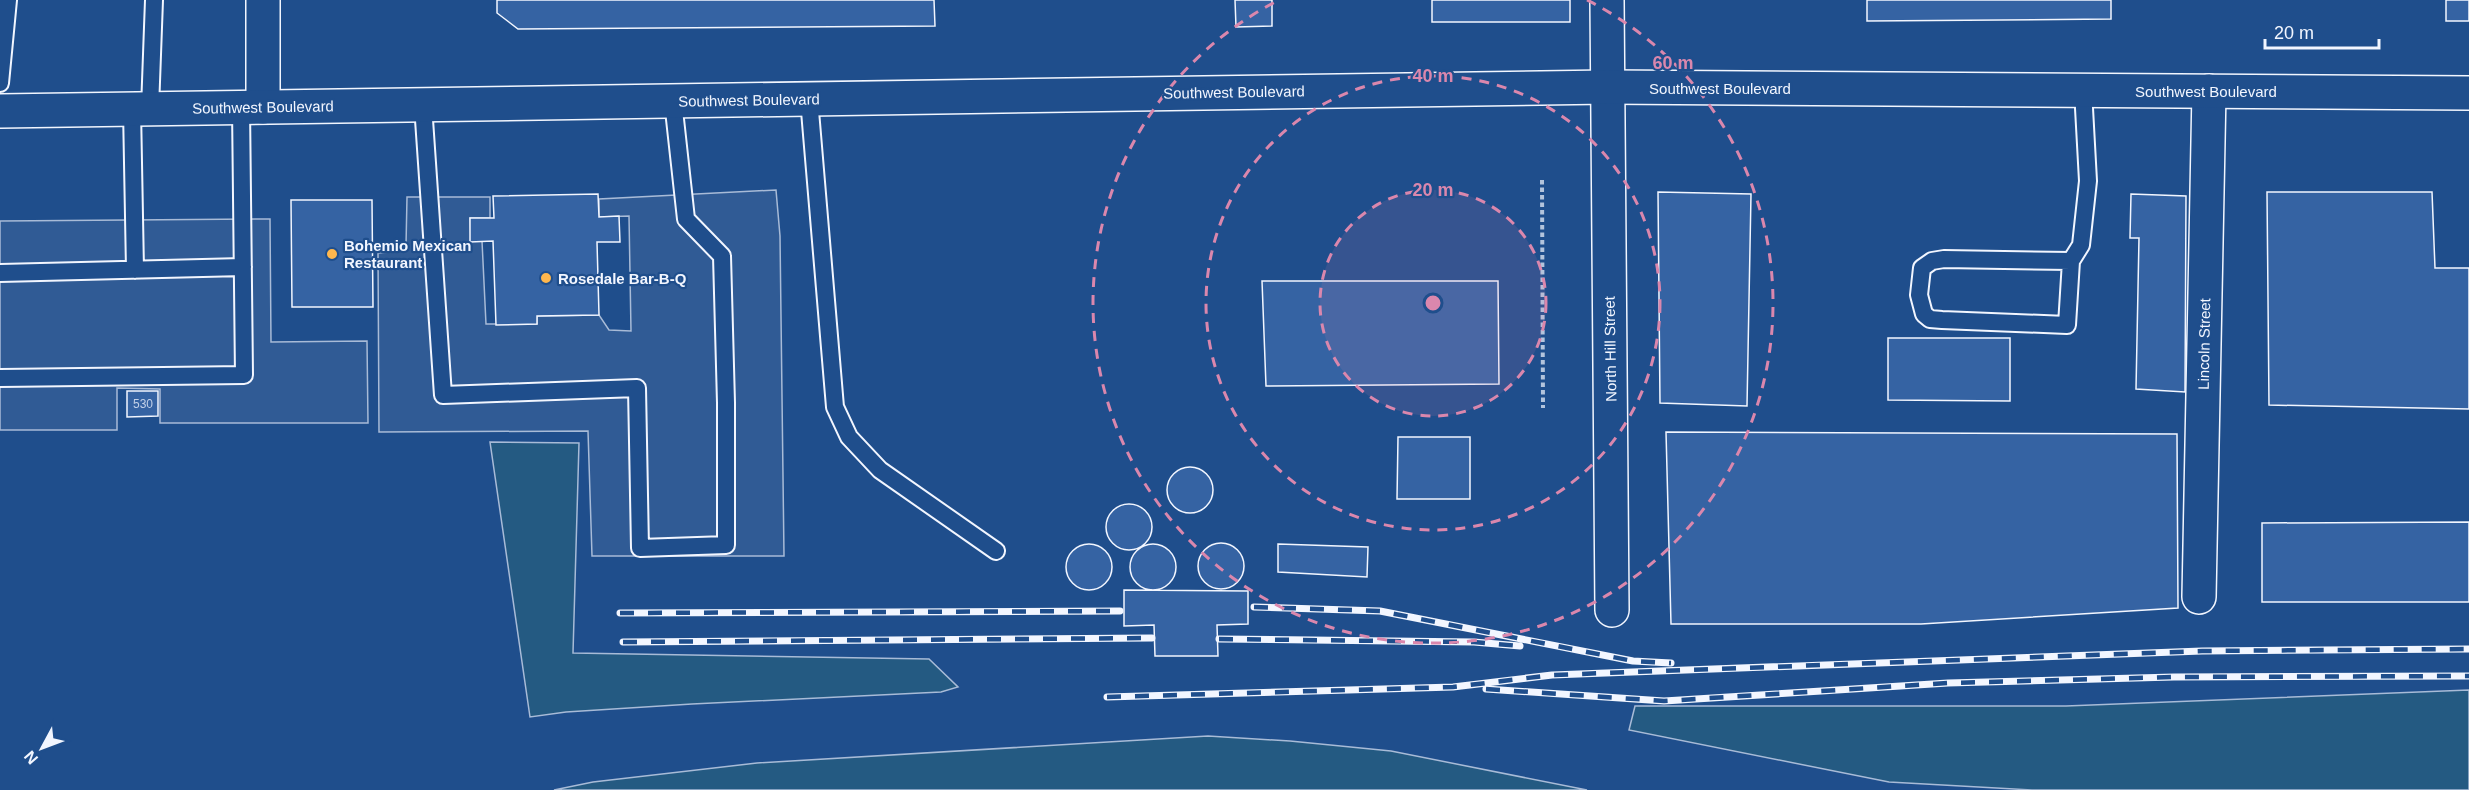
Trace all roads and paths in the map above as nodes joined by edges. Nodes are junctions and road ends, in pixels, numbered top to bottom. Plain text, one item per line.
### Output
1 (8, 0) edge
2 (154, 0) edge
3 (263, 0) edge
4 (1607, 0) edge
5 (0, 82) edge
6 (1608, 87) junction
7 (2083, 90) junction
8 (2209, 91) junction
9 (2469, 93) edge
10 (809, 99) junction
11 (673, 101) junction
12 (423, 105) junction
13 (252, 107) junction
14 (141, 109) junction
15 (0, 111) edge
16 (1542, 180) dead end
17 (2072, 261) junction
18 (243, 267) junction
19 (135, 270) junction
20 (0, 273) edge
21 (0, 378) edge
22 (1543, 408) dead end
23 (996, 552) dead end
24 (2199, 597) dead end
25 (1612, 610) dead end

1 - 5 lane
2 - 14 lane
3 - 13 main road
4 - 6 main road, North Hill Street
6 - 7 main road, Southwest Boulevard
6 - 10 main road, Southwest Boulevard
6 - 25 main road, North Hill Street
7 - 8 main road, Southwest Boulevard
7 - 17 lane
8 - 9 main road, Southwest Boulevard
8 - 24 main road, Lincoln Street
10 - 11 main road, Southwest Boulevard
10 - 23 lane
11 - 12 main road, Southwest Boulevard
11 - 12 lane
12 - 13 main road, Southwest Boulevard
13 - 14 main road, Southwest Boulevard
13 - 18 lane
14 - 15 main road, Southwest Boulevard
14 - 19 lane
16 - 22 path
17 - 17 lane
18 - 19 lane
18 - 21 lane
19 - 20 lane

